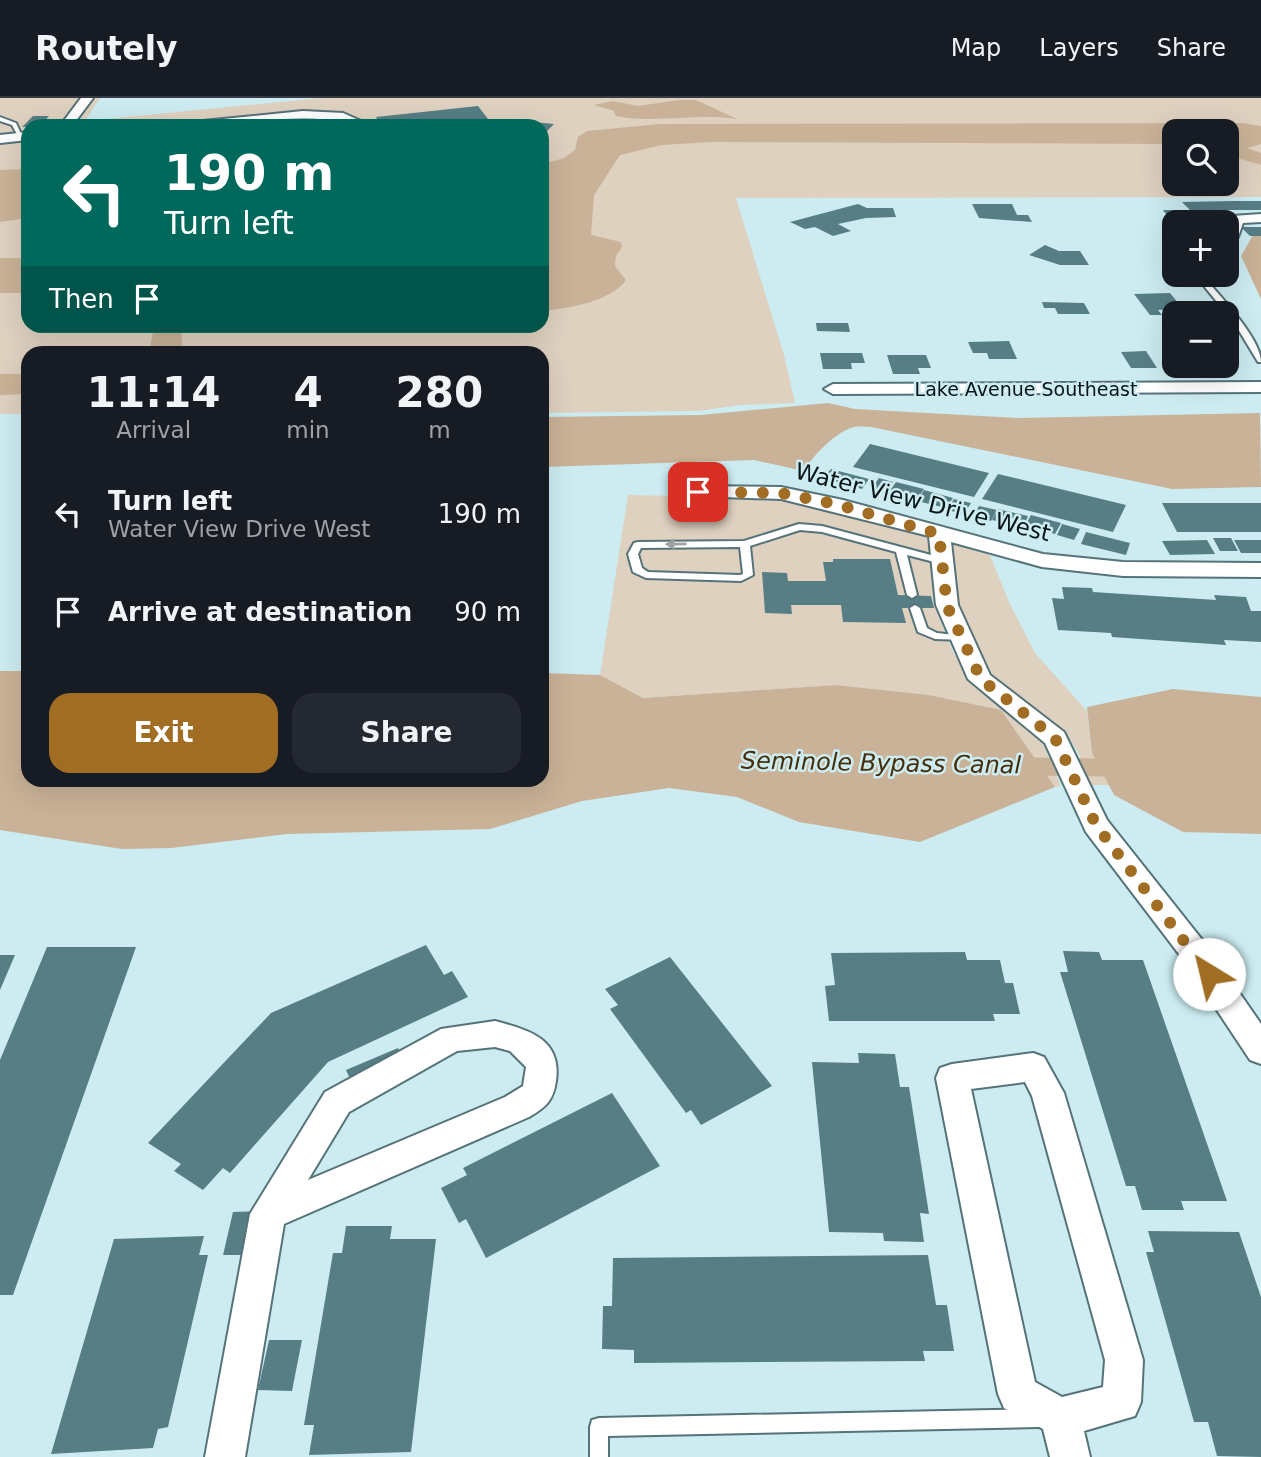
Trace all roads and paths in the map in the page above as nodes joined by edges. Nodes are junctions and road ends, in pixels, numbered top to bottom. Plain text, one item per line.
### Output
1 (87, 98) edge
2 (0, 119) edge
3 (71, 119) edge
4 (265, 119) edge
5 (352, 119) edge
6 (21, 133) edge
7 (21, 137) edge
8 (0, 139) edge
9 (1261, 218) edge
10 (1239, 219) edge
11 (1208, 287) edge
12 (1261, 360) edge
13 (1261, 387) edge
14 (833, 389) dead end
15 (698, 492) dead end
16 (939, 534) junction
17 (745, 544) junction
18 (901, 550) junction
19 (942, 561) junction
20 (1261, 570) edge
21 (912, 595) dead end
22 (915, 608) dead end
23 (960, 638) junction
24 (1261, 1050) edge
25 (268, 1214) junction
26 (1060, 1417) junction
27 (225, 1457) edge
28 (598, 1457) edge
29 (1070, 1457) edge

1 - 3 street
2 - 6 lane
4 - 5 street
7 - 8 street
9 - 10 street
11 - 12 lane
13 - 14 street, Lake Avenue Southeast
15 - 16 street, Water View Drive West
16 - 19 street
16 - 20 street, Water View Drive West
17 -> 17 lane
17 - 18 lane
18 - 19 lane
18 - 21 lane
19 - 23 street
22 - 23 lane
23 - 24 street
25 - 25 street
25 - 27 street
26 - 26 street
26 - 28 lane
26 - 29 street

